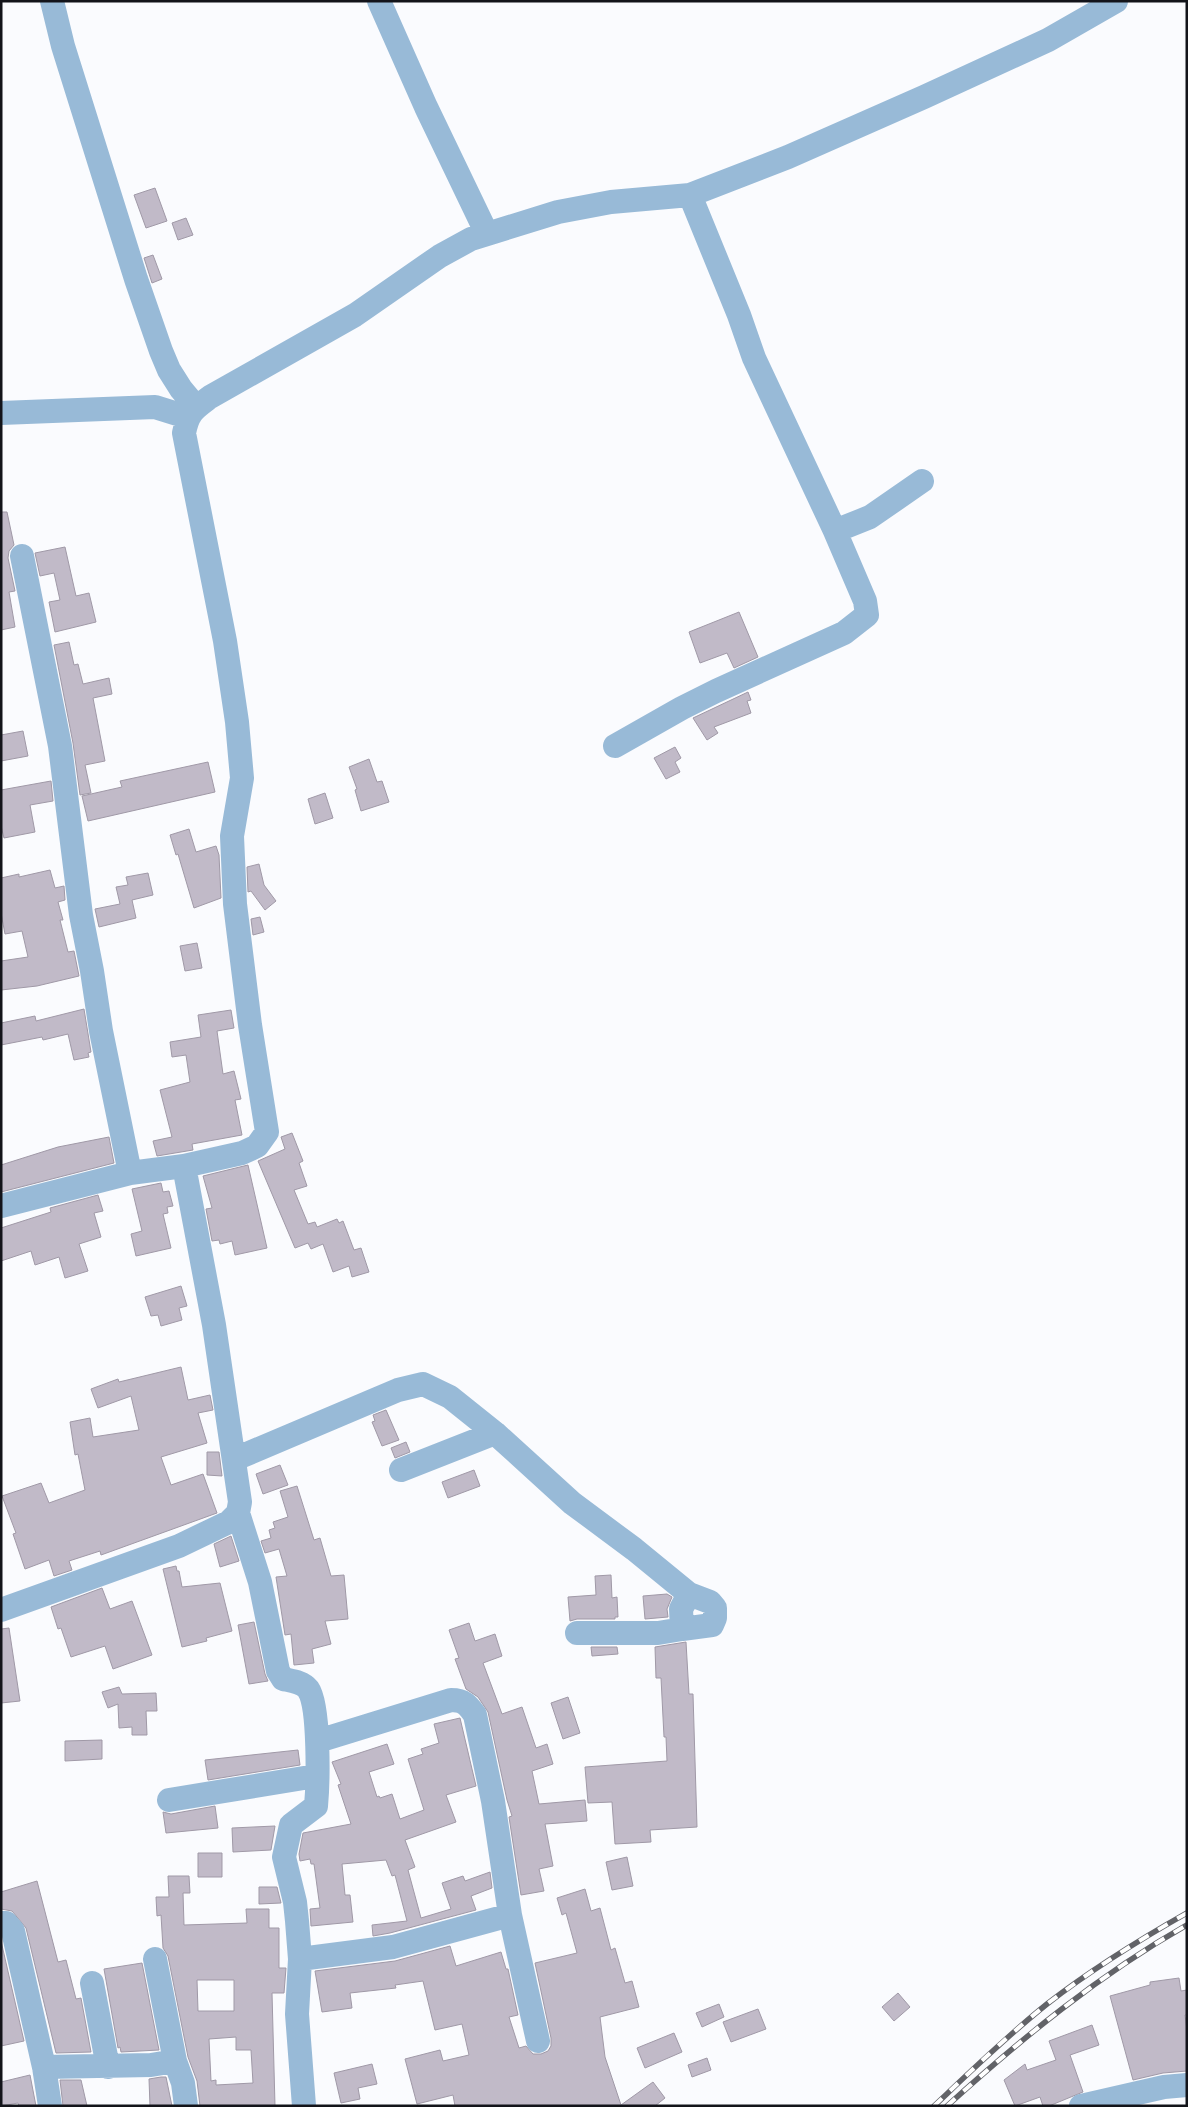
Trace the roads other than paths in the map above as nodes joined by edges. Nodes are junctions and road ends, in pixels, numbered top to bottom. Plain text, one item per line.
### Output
1 (52, 1) edge
2 (379, 1) edge
3 (1116, 1) edge
4 (690, 195) junction
5 (487, 234) junction
6 (191, 412) junction
7 (1, 413) edge
8 (922, 481) dead end
9 (835, 531) junction
10 (22, 556) dead end
11 (615, 746) dead end
12 (184, 1166) junction
13 (130, 1173) junction
14 (1, 1206) edge
15 (495, 1433) junction
16 (235, 1459) junction
17 (401, 1470) dead end
18 (238, 1513) junction
19 (689, 1594) junction
20 (1, 1610) edge
21 (682, 1629) junction
22 (576, 1633) dead end
23 (318, 1741) junction
24 (316, 1776) junction
25 (170, 1800) dead end
26 (510, 1916) junction
27 (1, 1923) edge
28 (300, 1958) junction
29 (155, 1959) dead end
30 (92, 1983) dead end
31 (538, 2041) dead end
32 (175, 2061) junction
33 (44, 2066) junction
34 (108, 2066) junction
35 (1187, 2085) edge
36 (50, 2106) edge
37 (186, 2106) edge
38 (304, 2106) edge
39 (1081, 2106) edge

1 - 6 street
2 - 5 street
3 - 4 street
4 - 5 street
4 - 9 street
5 - 6 street
6 - 7 street
6 - 12 street
8 - 9 street
9 - 11 street
10 - 13 street
12 - 13 street
12 - 16 street
13 - 14 street
15 - 16 street
15 - 17 street
15 - 19 street
16 - 18 street
18 - 20 street
18 - 23 street
19 - 21 street
19 - 21 street
21 - 22 street
23 - 24 street
23 - 26 street
24 - 25 street
24 - 28 street
26 - 28 street
26 - 31 street
27 - 33 street
28 - 38 street
29 - 32 street
30 - 34 street
32 - 34 street
32 - 37 street
33 - 34 street
33 - 36 street
35 - 39 street

